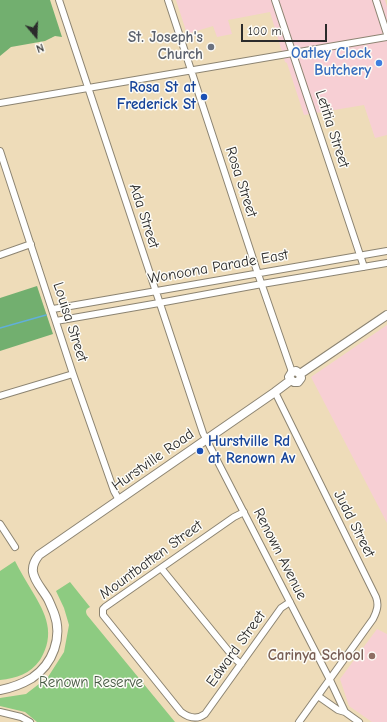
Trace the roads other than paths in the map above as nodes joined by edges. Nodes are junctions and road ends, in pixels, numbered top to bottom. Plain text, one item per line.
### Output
1 (59, 0) edge
2 (168, 0) edge
3 (275, 0) edge
4 (376, 0) edge
5 (387, 36) edge
6 (292, 53) junction
7 (190, 70) junction
8 (88, 88) junction
9 (0, 103) edge
10 (0, 151) edge
11 (32, 244) junction
12 (387, 251) edge
13 (0, 255) edge
14 (360, 255) junction
15 (387, 263) edge
16 (364, 267) junction
17 (258, 274) junction
18 (262, 284) junction
19 (155, 291) junction
20 (159, 303) junction
21 (52, 309) junction
22 (387, 314) edge
23 (56, 321) junction
24 (74, 374) junction
25 (294, 375) junction
26 (275, 392) junction
27 (0, 396) edge
28 (207, 439) junction
29 (119, 500) junction
30 (244, 512) junction
31 (0, 524) edge
32 (14, 547) dead end
33 (161, 568) junction
34 (290, 602) junction
35 (241, 664) junction
36 (330, 680) junction
37 (0, 690) edge
38 (318, 696) junction
39 (0, 712) edge
40 (345, 712) junction
41 (205, 714) joint
42 (30, 722) edge
43 (299, 722) edge
44 (359, 722) edge

1 - 8 street, Ada Street
2 - 7 street, Rosa Street
3 - 6 street, Letitia Street
4 - 5 street
5 - 6 street
6 - 7 street
6 - 14 street, Letitia Street
7 - 8 street
7 - 17 street, Rosa Street
8 - 9 street
8 - 19 street, Ada Street
10 - 11 street, Louisa Street
11 - 13 street
11 - 21 street, Louisa Street
12 - 14 street, Wonoona Parade East
14 - 16 street, Letitia Street
14 - 17 street, Wonoona Parade East
15 - 16 street, Wonoona Parade East
16 - 18 street, Wonoona Parade East
17 - 18 street, Rosa Street
17 - 19 street, Wonoona Parade East
18 - 20 street, Wonoona Parade East
18 - 25 street, Rosa Street
19 - 20 street, Ada Street
19 - 21 street, Wonoona Parade East
20 - 23 street, Wonoona Parade East
20 - 28 street, Ada Street
21 - 23 street, Louisa Street
22 - 25 main road, Hurstville Road
23 - 24 street, Louisa Street
24 - 27 street
24 - 29 street, Louisa Street
25 - 26 main road, Hurstville Road
26 - 28 main road, Hurstville Road
26 - 36 street, Judd Street
28 - 29 main road, Hurstville Road
28 - 30 street, Renown Avenue
29 - 37 main road, Hurstville Road
30 - 33 street, Mountbatten Street
30 - 34 street, Renown Avenue
31 - 32 street
33 - 35 street
33 - 41 street, Mountbatten Street
34 - 35 street, Edward Street
34 - 36 street, Renown Avenue
35 - 41 street, Edward Street
36 - 38 street, Judd Street
36 - 40 street, Renown Avenue
38 - 40 street
38 - 43 street, Judd Street
39 - 42 street
40 - 44 street

